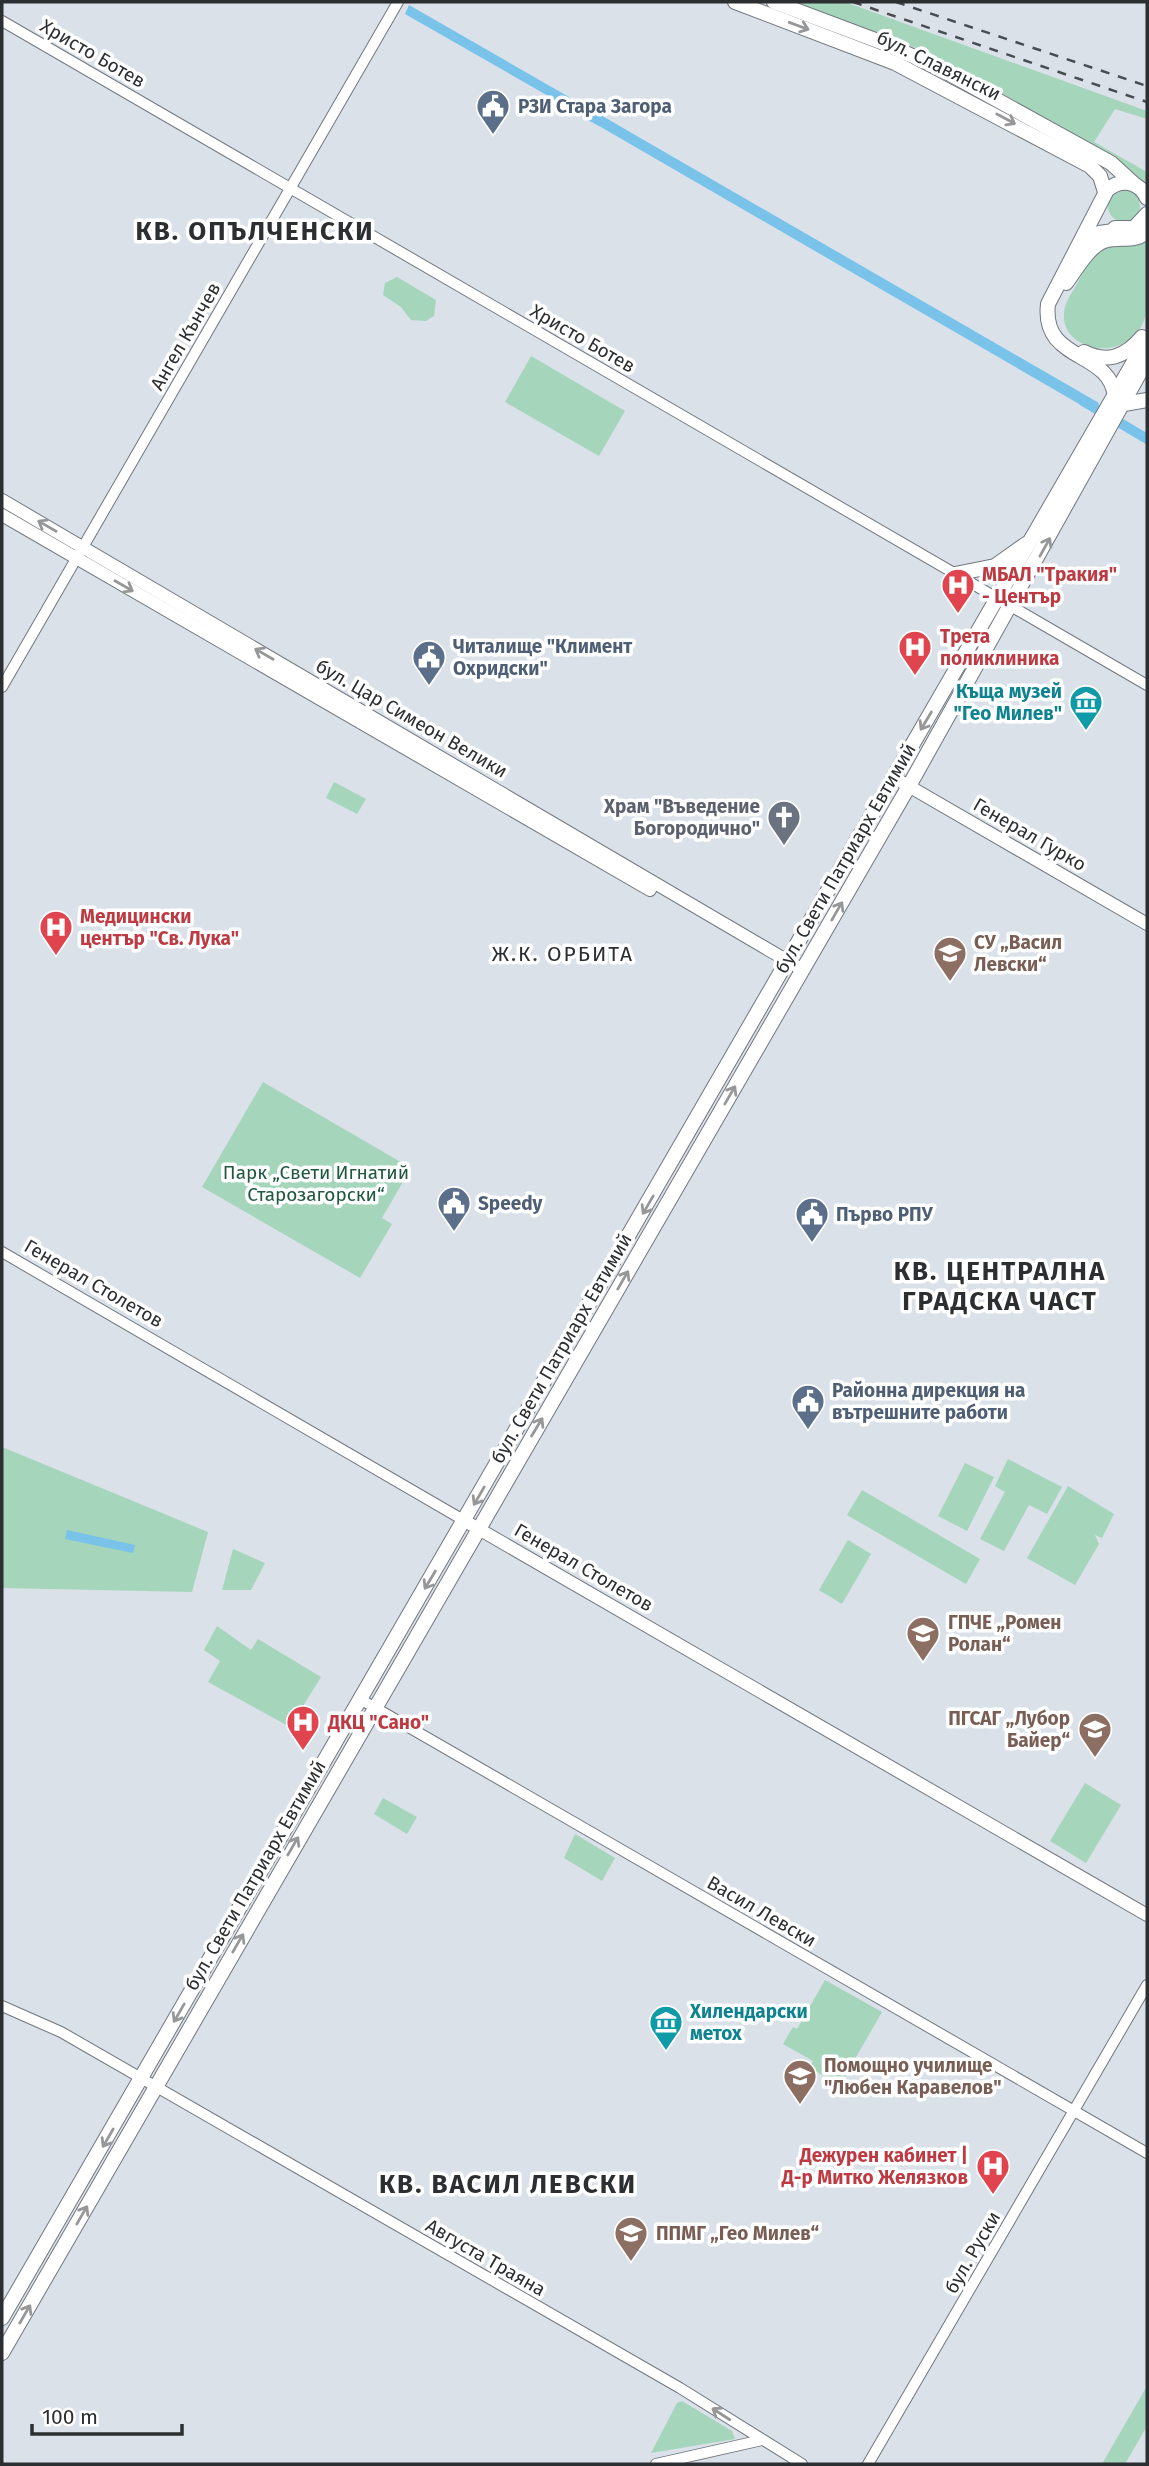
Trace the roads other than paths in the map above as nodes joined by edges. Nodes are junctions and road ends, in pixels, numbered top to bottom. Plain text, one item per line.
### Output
1 (735, 2) edge
2 (774, 2) edge
3 (396, 5) edge
4 (2, 21) edge
5 (290, 188) junction
6 (1144, 193) edge
7 (1103, 199) junction
8 (1146, 223) edge
9 (1121, 230) junction
10 (1061, 289) junction
11 (1147, 330) edge
12 (1147, 339) edge
13 (1146, 370) edge
14 (1147, 400) edge
15 (1115, 409) junction
16 (2, 500) edge
17 (2, 515) edge
18 (1033, 538) junction
19 (79, 553) junction
20 (956, 574) junction
21 (998, 599) junction
22 (1012, 607) junction
23 (1147, 685) edge
24 (2, 687) edge
25 (893, 777) junction
26 (909, 786) junction
27 (1147, 924) edge
28 (786, 964) junction
29 (801, 973) junction
30 (2, 1252) edge
31 (471, 1524) junction
32 (360, 1699) junction
33 (374, 1707) junction
34 (1147, 1916) edge
35 (1147, 1985) edge
36 (2, 2006) edge
37 (141, 2079) junction
38 (156, 2088) junction
39 (1074, 2110) junction
40 (1147, 2153) edge
41 (2, 2318) edge
42 (2, 2353) edge
43 (761, 2440) junction
44 (656, 2464) edge
45 (802, 2464) edge
46 (868, 2464) edge

1 -> 7 main road, бул. Славянски
2 - 6 main road, бул. Славянски
3 - 5 street, Ангел Кънчев
4 - 5 street, Христо Ботев
5 - 19 street, Ангел Кънчев
5 - 20 street, Христо Ботев
6 - 7 main road
7 - 9 main road, бул. Славянски
7 - 15 main road
8 - 9 main road
8 - 10 main road
9 - 10 main road
10 - 11 main road
12 - 15 main road, бул. Свети Патриарх Евтимий
13 - 15 main road, бул. Свети Патриарх Евтимий
14 - 15 main road
15 - 18 main road, бул. Свети Патриарх Евтимий
22 -> 15 main road, бул. Свети Патриарх Евтимий
19 -> 16 main road, бул. Цар Симеон Велики
17 - 19 main road, бул. Цар Симеон Велики
18 - 20 main road
18 - 21 main road, бул. Свети Патриарх Евтимий
19 - 24 street, Ангел Кънчев
19 - 28 main road, бул. Цар Симеон Велики
20 - 21 street, Христо Ботев
21 - 22 street, Христо Ботев
21 -> 25 main road, бул. Свети Патриарх Евтимий
22 - 23 street, Христо Ботев
22 - 26 main road, бул. Свети Патриарх Евтимий
25 - 26 main road, Генерал Гурко
25 - 28 main road, бул. Свети Патриарх Евтимий
26 - 27 main road, Генерал Гурко
29 -> 26 main road, бул. Свети Патриарх Евтимий
28 - 29 main road, бул. Цар Симеон Велики
28 -> 31 main road, бул. Свети Патриарх Евтимий
31 -> 29 main road, бул. Свети Патриарх Евтимий
30 - 31 street, Генерал Столетов
31 -> 32 main road, бул. Свети Патриарх Евтимий
31 - 33 main road, бул. Свети Патриарх Евтимий
31 - 34 main road, Генерал Столетов
32 - 33 street, Васил Левски
32 -> 37 main road, бул. Свети Патриарх Евтимий
38 -> 33 main road, бул. Свети Патриарх Евтимий
33 - 39 street, Васил Левски
35 - 39 street, бул. Руски
36 - 37 street, Августа Траяна
37 - 38 street, Августа Траяна
37 -> 41 main road, бул. Свети Патриарх Евтимий
42 -> 38 main road, бул. Свети Патриарх Евтимий
43 -> 38 street, Августа Траяна
39 - 40 street, Васил Левски
39 - 46 street, бул. Руски
43 - 44 street
43 - 45 street, Августа Траяна

